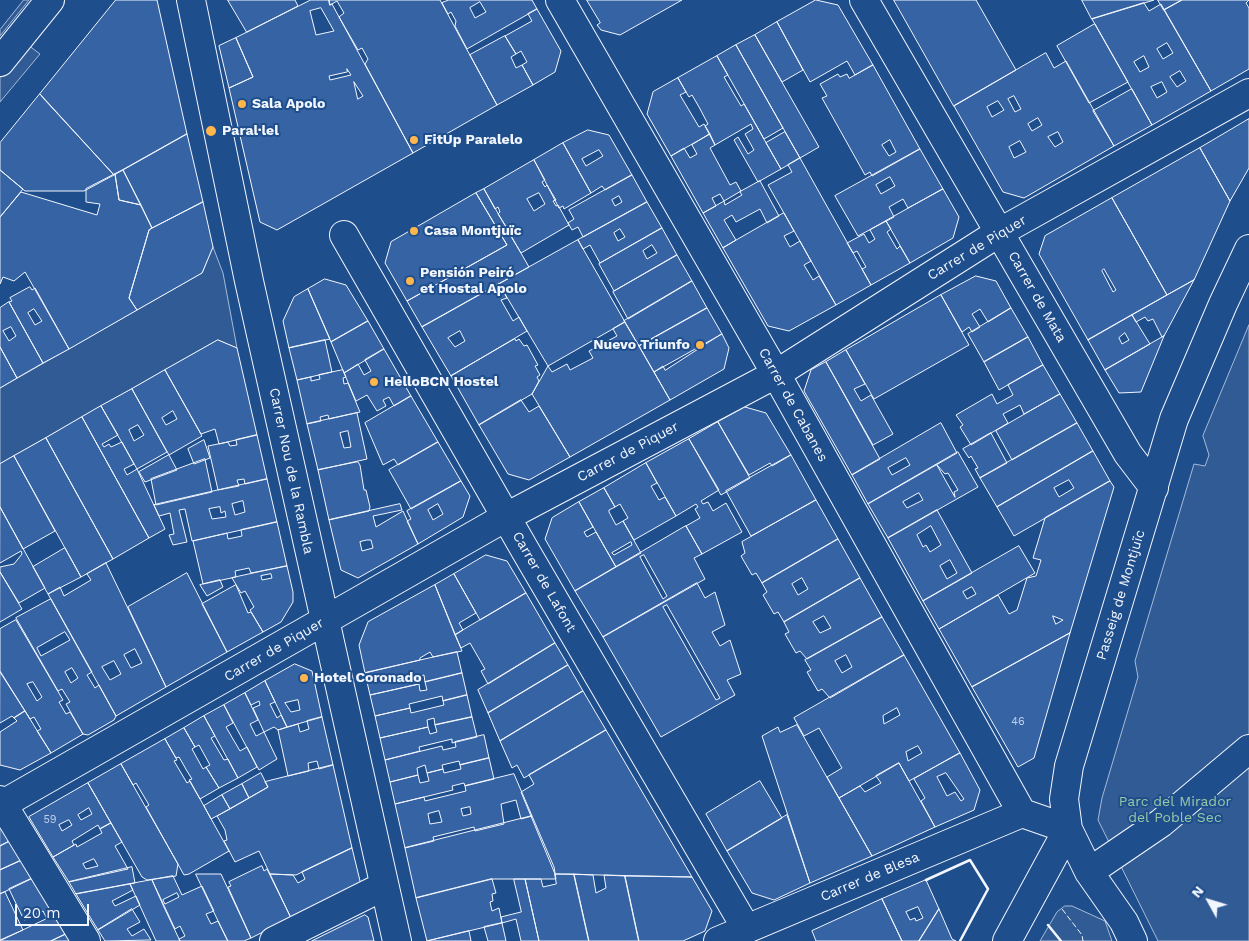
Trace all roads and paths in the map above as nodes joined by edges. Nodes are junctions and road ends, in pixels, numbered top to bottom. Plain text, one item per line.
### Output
1 (50, 0) edge
2 (191, 0) edge
3 (560, 0) edge
4 (864, 0) edge
5 (0, 62) edge
6 (1249, 93) edge
7 (1000, 232) junction
8 (344, 235) dead end
9 (1249, 249) edge
10 (776, 374) junction
11 (1154, 488) junction
12 (506, 517) junction
13 (325, 621) junction
14 (1249, 749) edge
15 (1, 802) edge
16 (1022, 813) junction
17 (1068, 829) junction
18 (1089, 872) junction
19 (384, 886) junction
20 (746, 928) junction
21 (86, 941) edge
22 (274, 941) edge
23 (397, 941) edge
24 (718, 941) edge
25 (1007, 941) edge
26 (1133, 941) edge

1 - 5 street
2 - 13 street, Carrer Nou de la Rambla
3 - 10 street, Carrer de Cabanes
4 - 7 street, Carrer de Mata
6 - 7 street, Carrer de Piquer
7 - 10 street, Carrer de Piquer
7 - 11 street, Carrer de Mata
8 - 12 street, Carrer de Lafont
9 - 11 street, Passeig de Montjuïc
10 - 12 street, Carrer de Piquer
10 - 16 street, Carrer de Cabanes
11 - 17 street, Passeig de Montjuïc
12 - 13 street, Carrer de Piquer
12 - 20 street, Carrer de Lafont
13 - 15 street, Carrer de Piquer
13 - 19 street, Carrer Nou de la Rambla
14 - 18 street
15 - 21 street
16 - 17 street
16 - 20 street, Carrer de Blesa
17 - 18 street, Passeig de Montjuïc
17 - 25 street
18 - 26 street, Passeig de Montjuïc
19 - 22 street
19 - 23 street, Carrer Nou de la Rambla
20 - 24 street, Carrer de Blesa

